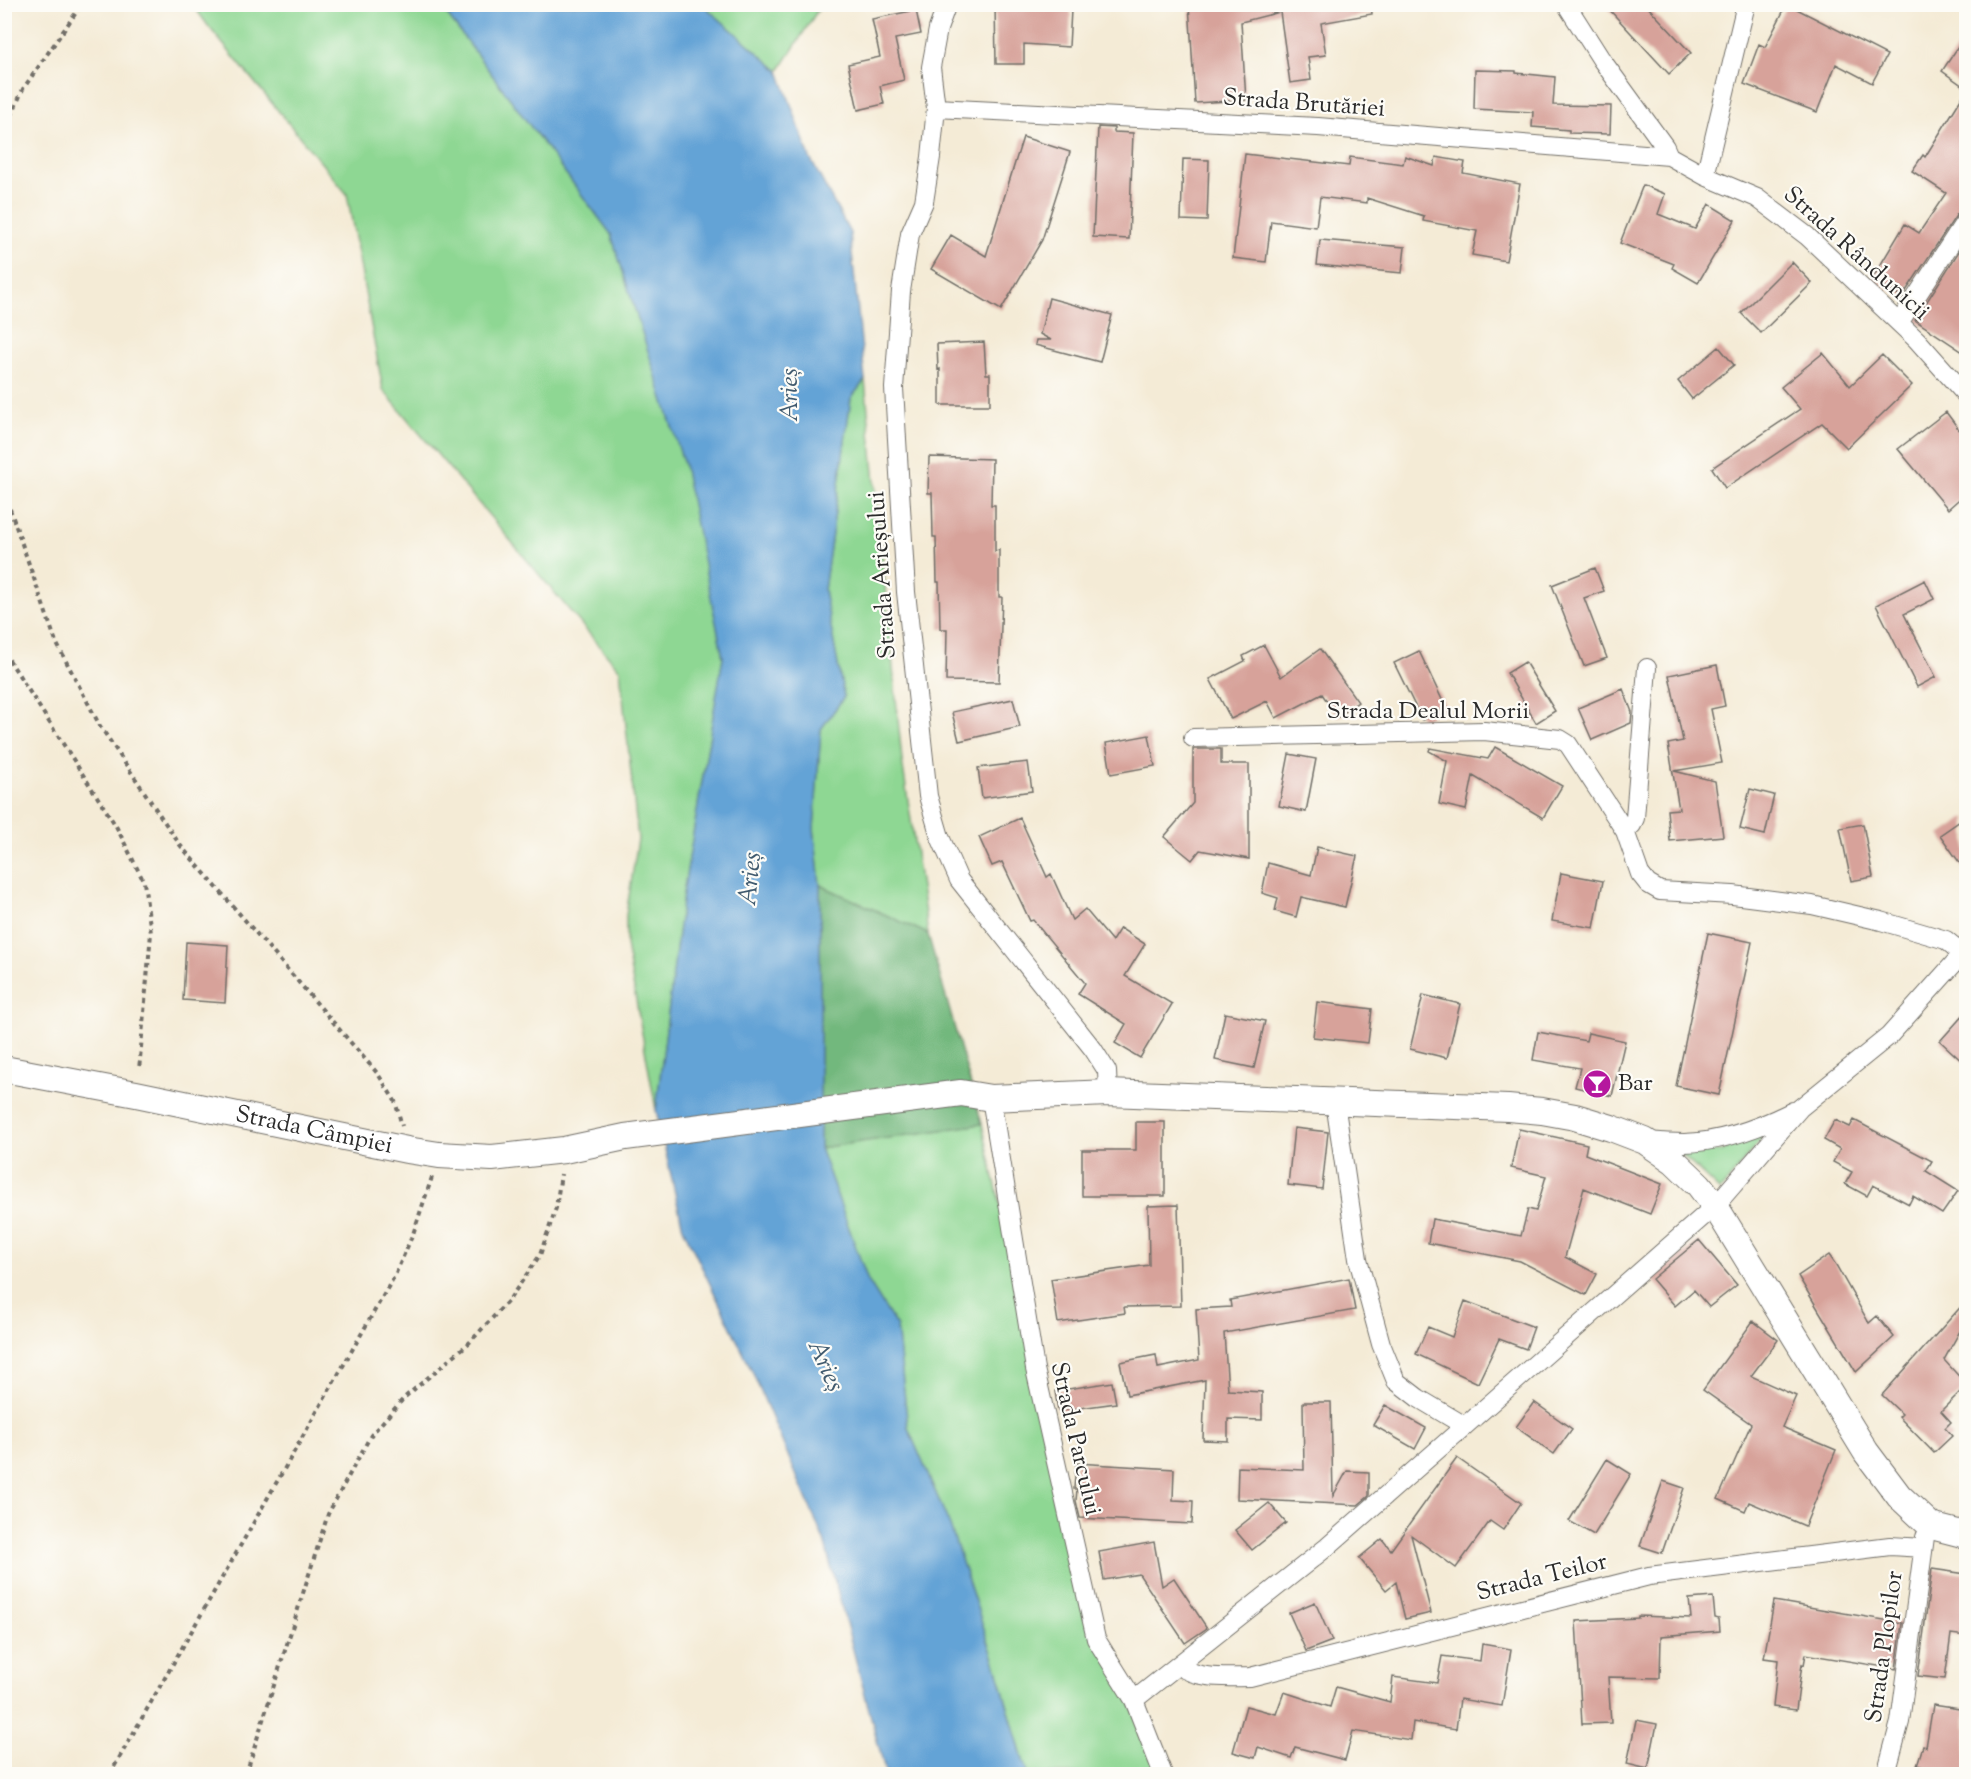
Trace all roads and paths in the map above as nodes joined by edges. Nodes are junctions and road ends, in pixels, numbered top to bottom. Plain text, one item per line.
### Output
1 (82, 4) edge
2 (947, 4) edge
3 (1566, 4) edge
4 (1746, 4) edge
5 (936, 108) junction
6 (4, 133) edge
7 (1669, 156) junction
8 (1705, 176) junction
9 (1966, 220) edge
10 (1899, 323) junction
11 (1966, 394) edge
12 (4, 492) edge
13 (4, 652) edge
14 (1647, 668) dead end
15 (1192, 738) dead end
16 (1625, 831) junction
17 (1965, 952) edge
18 (4, 1069) edge
19 (1108, 1093) junction
20 (136, 1094) junction
21 (991, 1098) junction
22 (1335, 1102) junction
23 (1800, 1108) junction
24 (1645, 1141) junction
25 (407, 1150) junction
26 (564, 1150) junction
27 (440, 1155) junction
28 (1715, 1206) junction
29 (1466, 1426) junction
30 (1966, 1535) edge
31 (1927, 1537) junction
32 (1179, 1666) junction
33 (1134, 1700) junction
34 (110, 1774) edge
35 (246, 1774) edge
36 (1163, 1774) edge
37 (1886, 1774) edge

1 - 6 path
2 - 5 street, Strada Arieșului
3 - 7 street, Strada Rândunicii
4 - 8 street
5 - 7 street, Strada Brutăriei
5 - 19 street, Strada Arieșului
7 - 8 street, Strada Rândunicii
8 - 10 street, Strada Rândunicii
9 - 10 street
10 - 11 street, Strada Rândunicii
12 - 25 path
13 - 20 path
14 - 16 street
15 - 16 street, Strada Dealul Morii
16 - 17 street, Strada Dealul Morii
17 - 23 street
18 - 20 main road, Strada Câmpiei
19 - 21 main road, Strada Câmpiei
19 - 22 main road, Strada Câmpiei
20 - 25 main road, Strada Câmpiei
21 - 26 main road, Strada Câmpiei
21 - 33 street, Strada Parcului
22 - 24 main road, Strada Câmpiei
22 - 29 street
23 - 24 street
23 - 28 street
24 - 28 main road, Strada Câmpiei
25 - 27 main road, Strada Câmpiei
26 - 27 main road, Strada Câmpiei
26 - 35 path
27 - 34 path
28 - 29 street
28 - 31 main road, Strada Câmpiei
29 - 32 street
30 - 31 main road
31 - 32 street, Strada Teilor
31 - 37 street, Strada Plopilor
32 - 33 street
33 - 36 street, Strada Parcului

